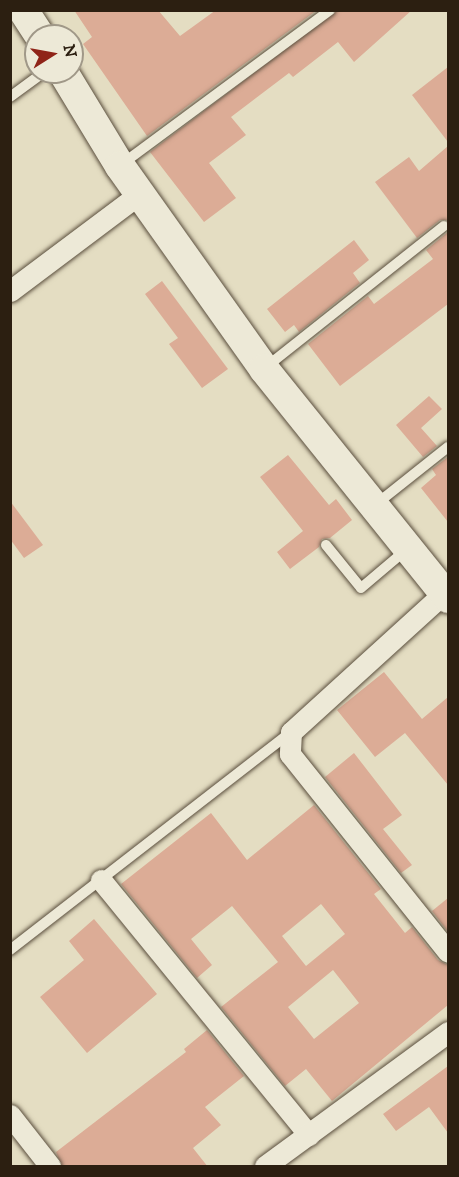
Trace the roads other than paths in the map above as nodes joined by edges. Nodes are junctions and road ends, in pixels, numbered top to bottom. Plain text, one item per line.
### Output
1 (23, 10) edge
2 (330, 10) edge
3 (32, 24) edge
4 (28, 84) edge
5 (70, 84) edge
6 (10, 98) edge
7 (120, 166) junction
8 (139, 194) junction
9 (444, 226) dead end
10 (10, 291) edge
11 (264, 369) junction
12 (448, 447) edge
13 (374, 506) junction
14 (326, 545) dead end
15 (407, 549) junction
16 (446, 596) edge
17 (291, 732) junction
18 (101, 880) junction
19 (10, 950) edge
20 (448, 952) edge
21 (448, 1032) edge
22 (10, 1115) edge
23 (309, 1135) junction
24 (50, 1167) edge
25 (265, 1167) edge

1 - 3 street
2 - 7 lane
4 - 6 lane
5 - 7 street
7 - 8 street
8 - 10 street
8 - 11 street
9 - 11 lane
11 - 13 street
12 - 13 lane
13 - 15 street
14 - 15 lane
15 - 16 street
16 - 17 street
17 - 18 lane
17 - 20 street
18 - 19 lane
18 - 23 street
21 - 23 street
22 - 24 street
23 - 25 street

